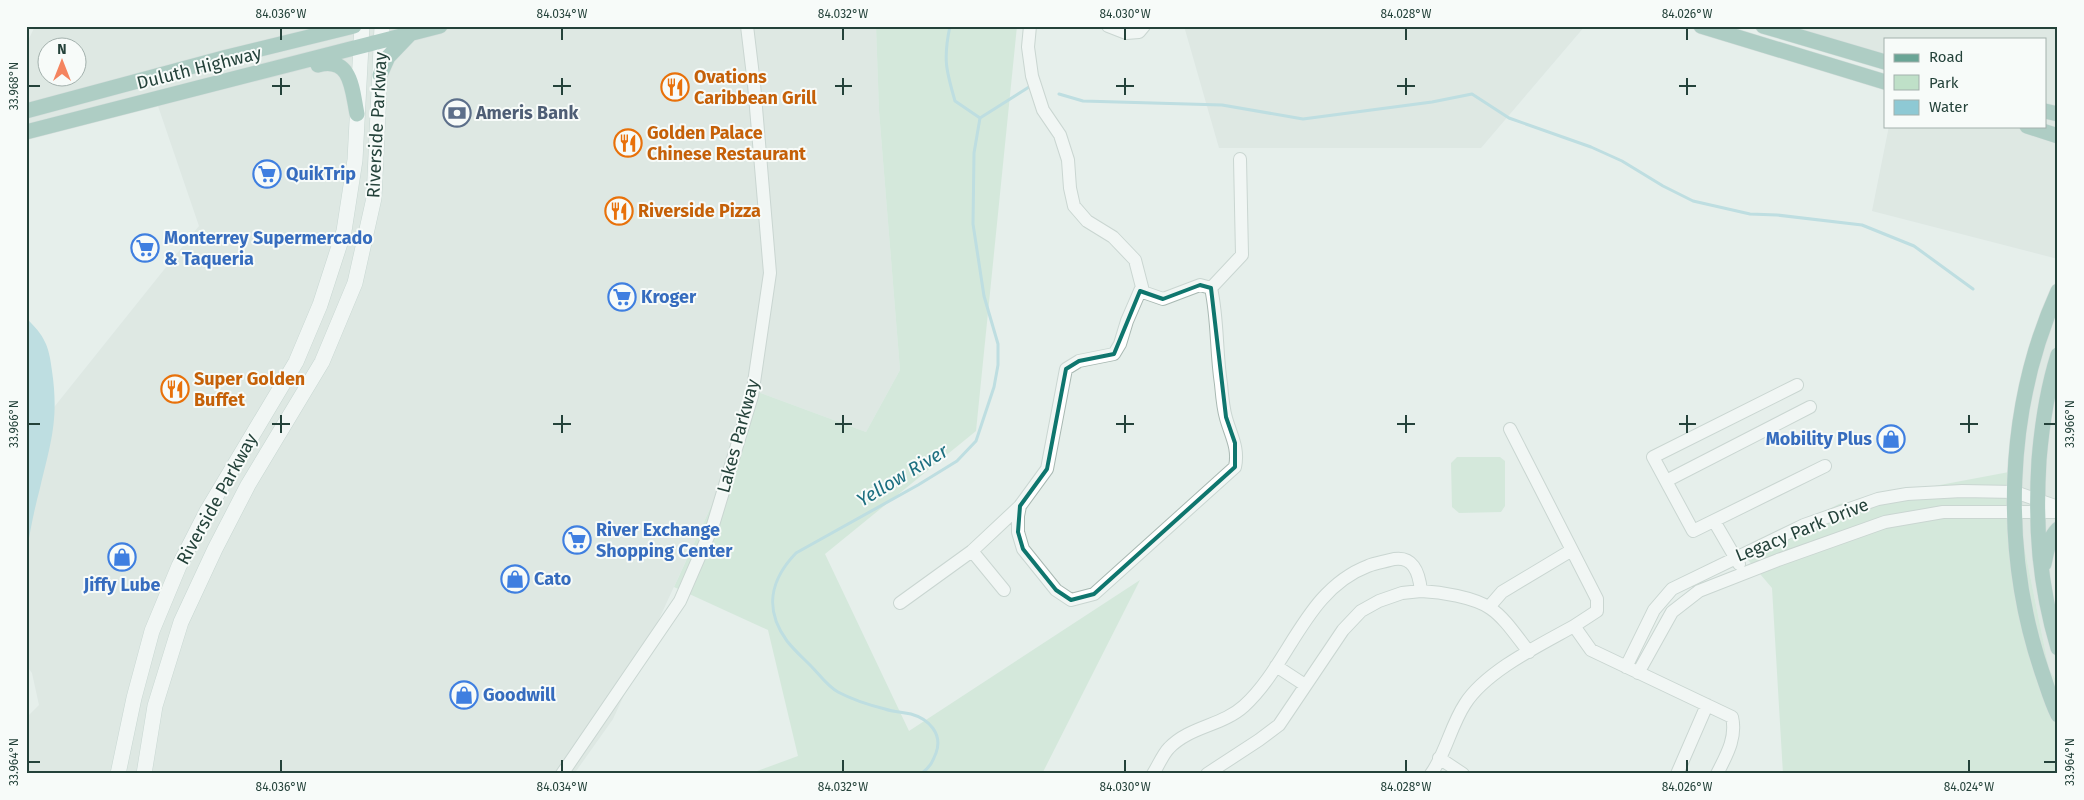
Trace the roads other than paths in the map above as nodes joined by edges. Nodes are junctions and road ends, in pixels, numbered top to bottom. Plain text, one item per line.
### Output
1 (326, 26) edge
2 (354, 26) edge
3 (362, 26) edge
4 (440, 26) edge
5 (747, 26) edge
6 (1030, 26) edge
7 (1144, 26) edge
8 (1701, 26) edge
9 (1763, 26) edge
10 (1113, 27) edge
11 (413, 32) junction
12 (382, 33) edge
13 (306, 39) junction
14 (361, 46) junction
15 (1884, 62) edge
16 (380, 75) junction
17 (226, 80) junction
18 (1884, 82) edge
19 (26, 111) edge
20 (357, 114) junction
21 (2033, 128) edge
22 (26, 132) edge
23 (2058, 136) edge
24 (1240, 159) dead end
25 (1211, 288) junction
26 (1141, 289) junction
27 (2058, 291) edge
28 (2058, 355) edge
29 (1798, 385) dead end
30 (1810, 407) dead end
31 (1510, 429) dead end
32 (1825, 466) dead end
33 (1666, 481) junction
34 (2014, 492) junction
35 (1020, 506) junction
36 (2037, 506) junction
37 (2058, 507) edge
38 (2015, 512) junction
39 (2058, 512) edge
40 (1714, 521) junction
41 (2058, 529) edge
42 (1572, 550) junction
43 (972, 551) junction
44 (1735, 557) junction
45 (1745, 573) junction
46 (2042, 580) junction
47 (1004, 590) dead end
48 (1422, 591) junction
49 (900, 603) dead end
50 (1489, 607) junction
51 (1574, 626) junction
52 (2058, 648) edge
53 (1529, 652) junction
54 (1276, 666) junction
55 (1626, 667) junction
56 (1638, 673) junction
57 (1305, 685) junction
58 (1707, 705) junction
59 (2058, 715) edge
60 (1439, 758) junction
61 (118, 774) edge
62 (144, 774) edge
63 (562, 774) edge
64 (1153, 774) edge
65 (1207, 774) edge
66 (1431, 774) edge
67 (1463, 774) edge
68 (1677, 774) edge
69 (1717, 774) edge

1 - 13 main road
2 - 13 main road, Duluth Highway
3 - 14 main road, Riverside Parkway
4 - 11 main road, Duluth Highway
5 - 63 street, Lakes Parkway
6 - 26 street
7 - 10 street
8 - 18 main road
9 - 15 main road
11 - 12 main road, Duluth Highway
11 - 16 main road
12 - 14 main road, Duluth Highway
12 - 16 main road, Riverside Parkway
13 - 19 main road, Duluth Highway
14 - 17 main road, Duluth Highway
14 - 20 main road, Riverside Parkway
16 - 62 main road, Riverside Parkway
17 - 20 main road
17 - 22 main road, Duluth Highway
20 - 61 main road, Riverside Parkway
21 - 23 main road
24 - 25 street
25 - 26 street
25 - 35 street
26 - 35 street
27 - 34 main road
28 - 36 main road
29 - 33 street
30 - 33 street
31 - 42 street
32 - 40 street
33 - 40 street
34 - 36 street, Legacy Park Drive
34 - 38 main road
34 - 44 street, Legacy Park Drive
35 - 43 street
36 - 37 street, Legacy Park Drive
36 - 38 street, Legacy Park Drive
36 - 39 street, Legacy Park Drive
36 - 46 main road
38 - 45 street, Legacy Park Drive
38 - 59 main road
40 - 44 street
41 - 46 main road
42 - 50 street
42 - 51 street
43 - 47 street
43 - 49 street
44 - 45 street
44 - 55 street, Legacy Park Drive
45 - 56 street, Legacy Park Drive
46 - 52 main road
48 - 50 street
48 - 54 street
48 - 57 street
50 - 53 street
51 - 53 street
51 - 55 street
53 - 60 street
54 - 57 street
54 - 64 street
55 - 56 street
56 - 58 street
57 - 65 street
58 - 68 street
58 - 69 street
60 - 66 street
60 - 67 street

